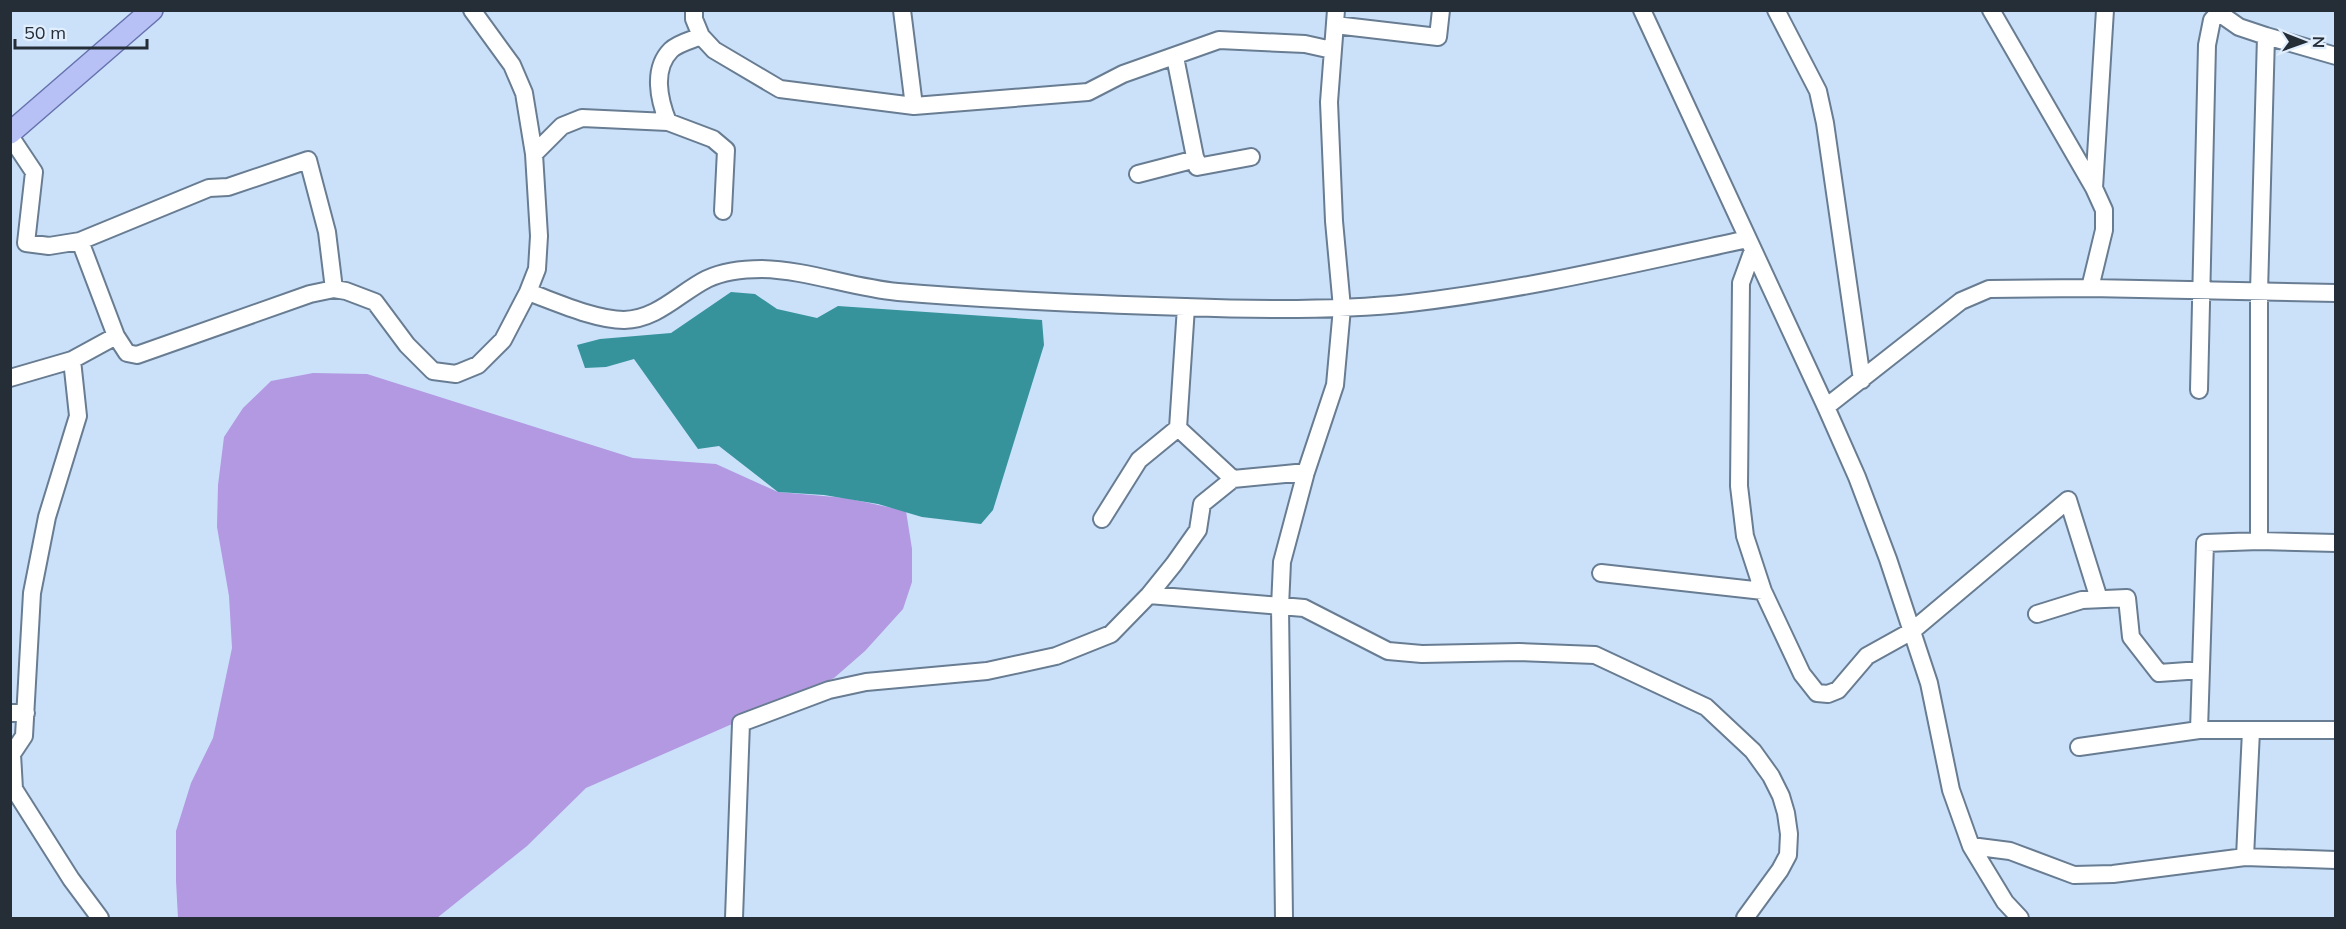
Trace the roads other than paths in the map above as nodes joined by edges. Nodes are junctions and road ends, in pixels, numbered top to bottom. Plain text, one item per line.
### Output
1 (152, 10) edge
2 (472, 10) edge
3 (694, 10) edge
4 (902, 10) edge
5 (1441, 10) edge
6 (1642, 10) edge
7 (1776, 10) edge
8 (1991, 10) edge
9 (2105, 10) edge
10 (2220, 12) edge
11 (1335, 18) edge
12 (701, 36) junction
13 (2266, 36) junction
14 (1332, 50) junction
15 (2336, 56) edge
16 (1175, 57) junction
17 (914, 106) junction
18 (668, 122) junction
19 (10, 134) edge
20 (534, 154) junction
21 (1251, 157) dead end
22 (1196, 159) junction
23 (1138, 174) dead end
24 (2094, 188) junction
25 (723, 211) dead end
26 (81, 241) junction
27 (1750, 244) junction
28 (2090, 288) junction
29 (334, 289) junction
30 (2201, 290) junction
31 (2259, 291) junction
32 (528, 292) junction
33 (2336, 292) edge
34 (1186, 307) junction
35 (1342, 308) junction
36 (116, 336) junction
37 (72, 360) junction
38 (10, 378) edge
39 (1862, 380) junction
40 (2199, 390) dead end
41 (1826, 407) junction
42 (1178, 428) junction
43 (1306, 472) junction
44 (1233, 479) junction
45 (1102, 519) dead end
46 (2259, 540) junction
47 (2336, 543) edge
48 (1601, 573) dead end
49 (1763, 591) junction
50 (1149, 596) junction
51 (2099, 599) junction
52 (1280, 607) junction
53 (2037, 614) dead end
54 (1912, 631) junction
55 (2201, 670) junction
56 (18, 713) edge
57 (2199, 730) junction
58 (2336, 730) edge
59 (2251, 731) junction
60 (2079, 747) dead end
61 (1971, 846) junction
62 (2245, 857) junction
63 (2336, 860) edge
64 (100, 918) edge
65 (734, 918) edge
66 (1284, 918) edge
67 (1745, 918) edge
68 (2020, 918) edge

1 - 19 main road
2 - 20 street
3 - 12 street
4 - 17 street
5 - 11 street
6 - 27 street
7 - 39 street
8 - 24 street
9 - 24 street
10 - 13 street
10 - 30 street
11 - 14 street
12 - 17 street
12 - 18 street
13 - 15 street
13 - 31 street
14 - 16 street
14 - 35 street
16 - 17 street
16 - 22 street
18 - 20 street
18 - 25 street
19 - 26 street
20 - 32 street
21 - 22 street
22 - 23 street
24 - 28 street
26 - 29 street
26 - 36 street
27 - 35 street
27 - 41 street
27 - 49 street
28 - 30 street
28 - 39 street
29 - 32 street
29 - 36 street
30 - 31 street
30 - 40 street
31 - 33 street
31 - 46 street
32 - 34 street
34 - 35 street
34 - 42 street
35 - 43 street
36 - 37 street
37 - 38 street
37 - 56 street
39 - 41 street
41 - 54 street
42 - 44 street
42 - 45 street
43 - 44 street
43 - 52 street
44 - 50 street
46 - 47 street
46 - 55 street
48 - 49 street
49 - 54 street
50 - 52 street
50 - 65 street
51 - 53 street
51 - 54 street
51 - 55 street
52 - 66 street
52 - 67 street
54 - 61 street
55 - 57 street
56 - 64 street
57 - 59 street
57 - 60 street
58 - 59 street
59 - 62 street
61 - 62 street
61 - 68 street
62 - 63 street

